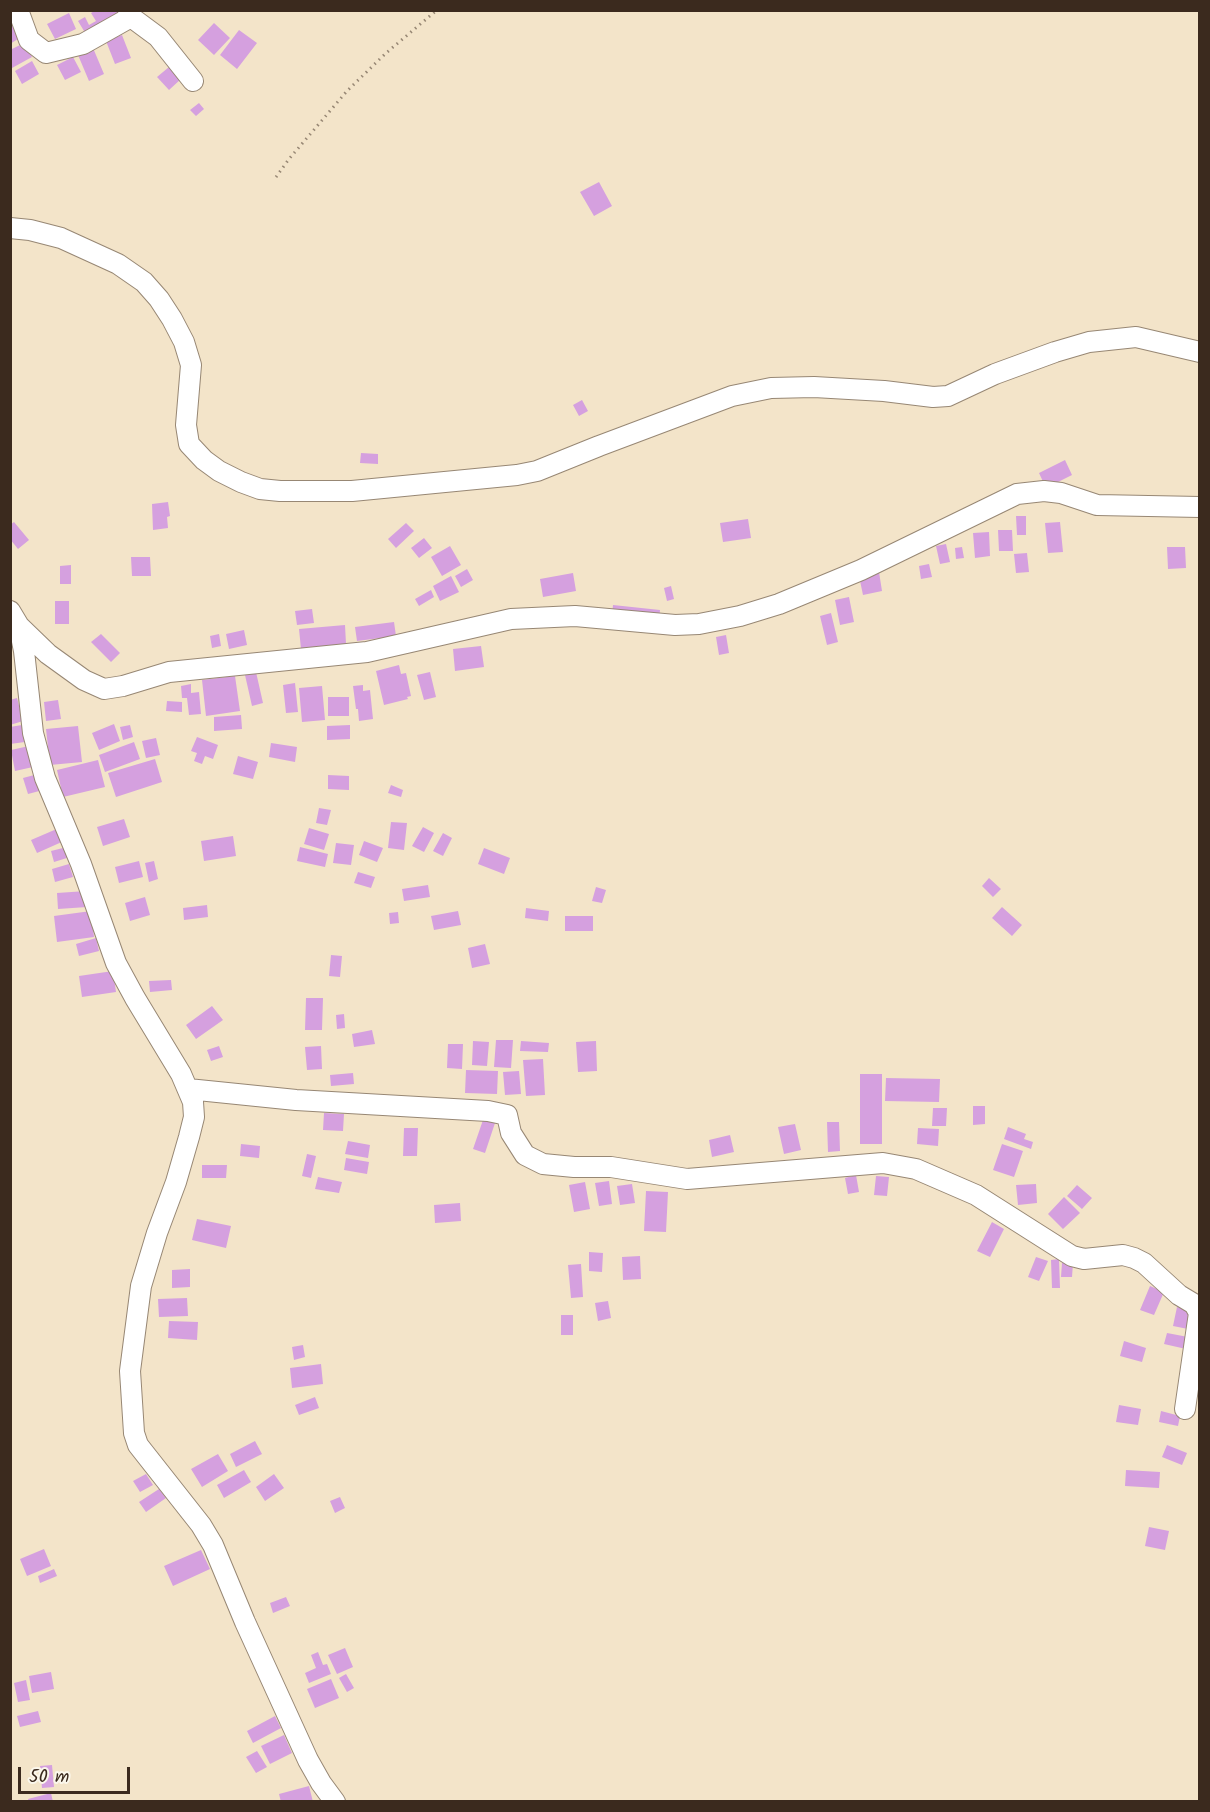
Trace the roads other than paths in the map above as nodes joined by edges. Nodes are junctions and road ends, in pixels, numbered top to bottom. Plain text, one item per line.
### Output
1 (18, 10) edge
2 (130, 14) edge
3 (193, 81) dead end
4 (10, 228) edge
5 (1200, 352) edge
6 (1200, 507) edge
7 (15, 618) edge
8 (188, 1089) junction
9 (1185, 1409) dead end
10 (335, 1802) edge

1 - 2 street
2 - 3 street
4 - 5 street
6 - 7 street
7 - 8 street
8 - 9 street
8 - 10 street

